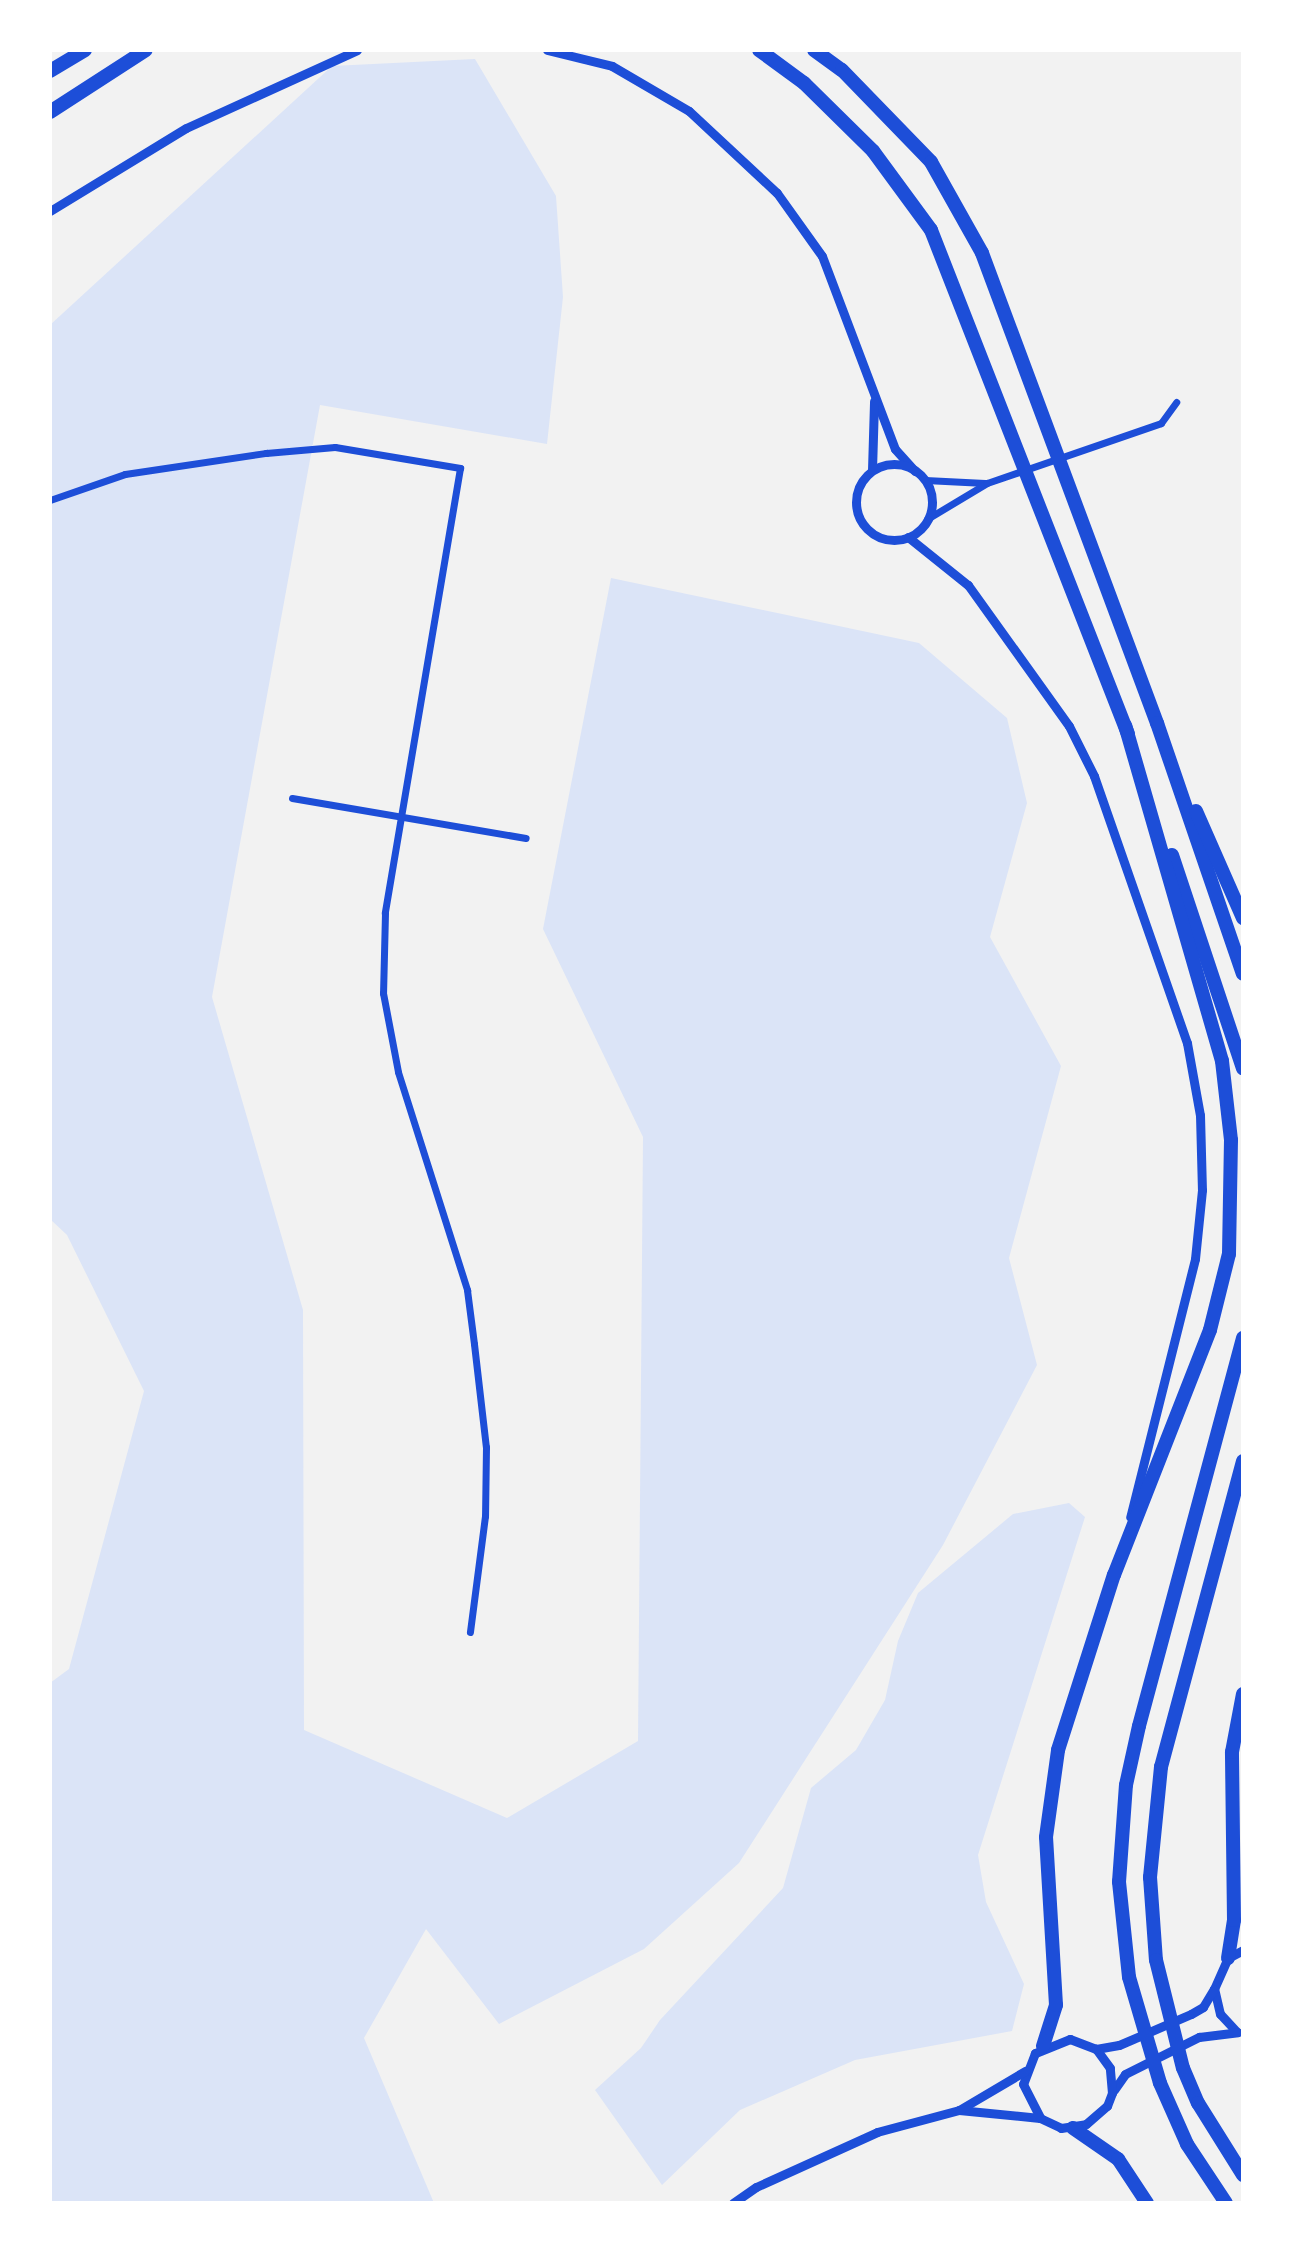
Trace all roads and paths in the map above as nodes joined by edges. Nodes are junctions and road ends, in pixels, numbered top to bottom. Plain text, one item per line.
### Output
1 (85, 50) edge
2 (146, 50) edge
3 (357, 50) edge
4 (547, 50) edge
5 (759, 50) edge
6 (814, 50) edge
7 (54, 68) edge
8 (50, 114) edge
9 (50, 211) edge
10 (873, 390) junction
11 (1176, 402) dead end
12 (872, 470) junction
13 (915, 471) junction
14 (925, 480) junction
15 (987, 483) junction
16 (50, 500) edge
17 (927, 519) junction
18 (908, 537) junction
19 (1157, 723) junction
20 (1125, 726) junction
21 (292, 798) dead end
22 (402, 818) junction
23 (526, 838) dead end
24 (1243, 918) edge
25 (1243, 974) edge
26 (1243, 1069) edge
27 (1243, 1338) edge
28 (1243, 1461) edge
29 (1114, 1575) junction
30 (470, 1632) dead end
31 (1243, 1694) edge
32 (1234, 1882) junction
33 (1243, 1904) edge
34 (1243, 1950) edge
35 (1228, 1958) junction
36 (1214, 1989) junction
37 (1240, 2033) edge
38 (1043, 2046) junction
39 (1096, 2049) junction
40 (1025, 2071) junction
41 (1112, 2093) junction
42 (959, 2110) junction
43 (1040, 2118) junction
44 (1073, 2128) junction
45 (1243, 2175) edge
46 (733, 2203) edge
47 (1147, 2203) edge
48 (1226, 2203) edge

1 - 7 highway
2 - 8 highway
3 - 9 street
4 - 10 street
5 - 20 highway
6 - 19 highway
10 - 12 street
10 - 13 street
11 - 15 street
12 - 13 street
12 - 18 street
13 - 14 street
14 - 15 street
14 - 17 street
15 - 17 street
16 - 22 street
17 - 18 street
18 - 29 street
19 - 24 highway
19 - 25 highway
20 - 26 highway
20 - 29 highway
21 - 22 street
22 - 23 street
22 - 30 street
27 - 48 highway
28 - 45 highway
29 - 38 highway
31 - 32 highway
32 - 33 highway
32 - 35 highway
34 - 35 street
35 - 36 street
36 - 37 street
36 - 39 street
37 - 41 street
38 - 39 street
38 - 40 street
39 - 41 street
40 - 42 street
40 - 43 street
41 - 44 street
42 - 43 street
42 - 46 street
43 - 44 street
44 - 47 highway

